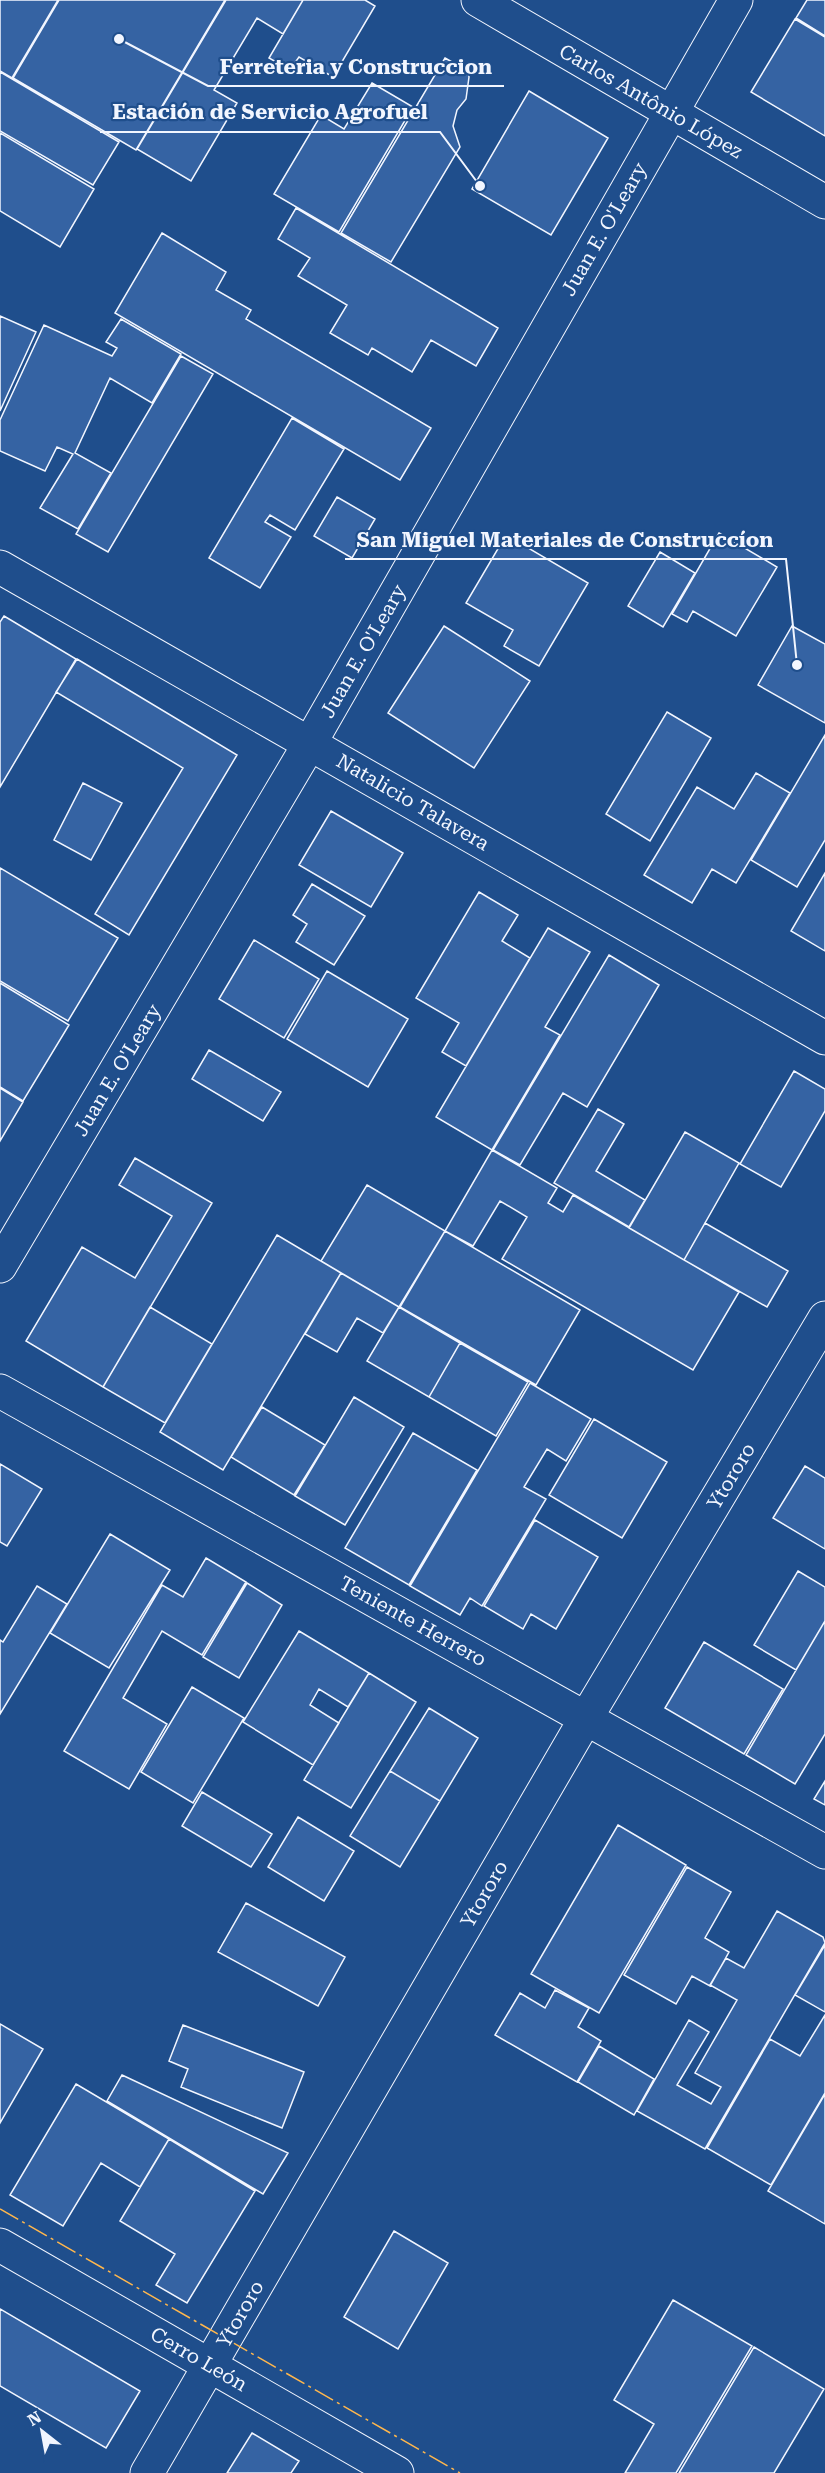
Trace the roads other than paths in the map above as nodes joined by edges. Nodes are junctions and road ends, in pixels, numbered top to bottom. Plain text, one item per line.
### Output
1 (478, 0) edge
2 (736, 0) edge
3 (671, 112) junction
4 (825, 202) edge
5 (0, 567) edge
6 (310, 743) junction
7 (825, 1038) edge
8 (0, 1266) edge
9 (825, 1318) edge
10 (0, 1391) edge
11 (586, 1718) junction
12 (825, 1852) edge
13 (0, 2245) edge
14 (210, 2366) junction
15 (147, 2473) edge
16 (398, 2473) edge

1 - 3 street, Carlos Antônio López
2 - 3 street, Juan E. O'Leary
3 - 4 street, Carlos Antônio López
3 - 6 street, Juan E. O'Leary
5 - 6 street, Natalicio Talavera
6 - 7 street, Natalicio Talavera
6 - 8 street, Juan E. O'Leary
9 - 11 street, Ytororo
10 - 11 street, Teniente Herrero
11 - 12 street, Teniente Herrero
11 - 14 street, Ytororo
13 - 14 street, Cerro León
14 - 15 street, Ytororo
14 - 16 street, Cerro León

